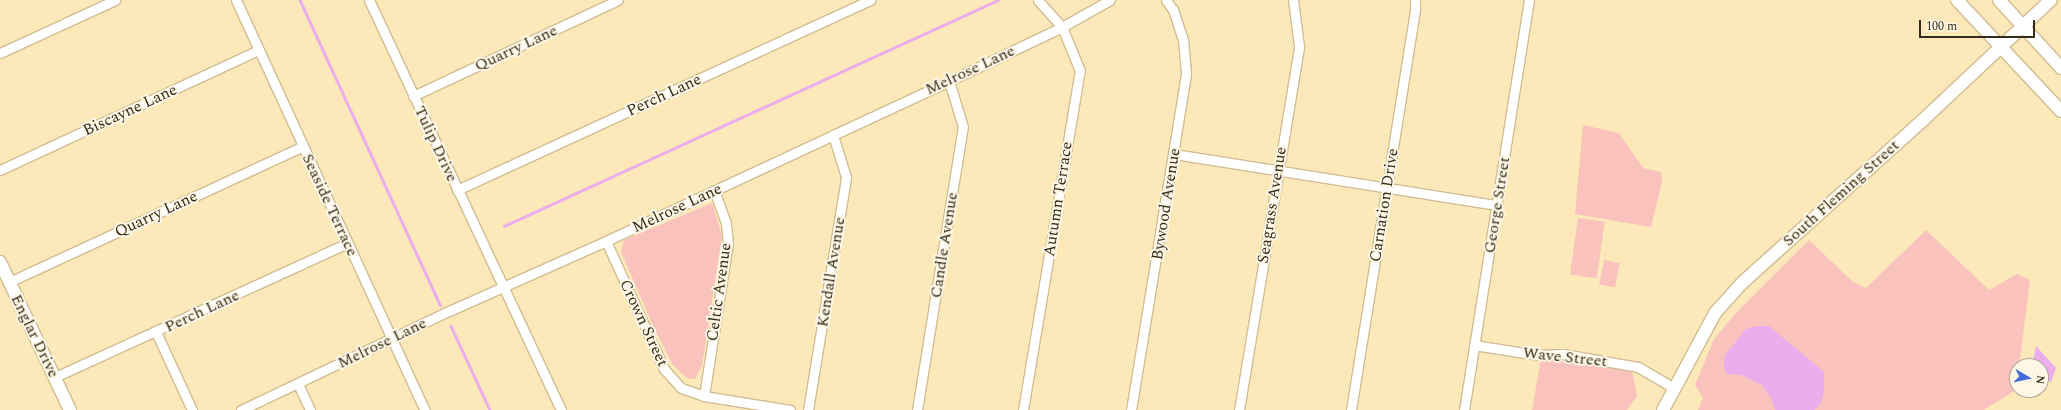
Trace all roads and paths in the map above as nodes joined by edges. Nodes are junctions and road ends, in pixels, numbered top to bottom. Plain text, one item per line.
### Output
1 (115, 0) edge
2 (236, 0) edge
3 (369, 0) edge
4 (618, 0) edge
5 (870, 0) edge
6 (1038, 0) edge
7 (1110, 0) edge
8 (1166, 0) edge
9 (1293, 0) edge
10 (1415, 0) edge
11 (1529, 0) edge
12 (1957, 0) edge
13 (1999, 0) edge
14 (2051, 0) edge
15 (2023, 26) junction
16 (1062, 27) junction
17 (2000, 47) junction
18 (259, 50) junction
19 (0, 53) edge
20 (2061, 68) edge
21 (949, 81) junction
22 (413, 96) junction
23 (2061, 111) edge
24 (833, 135) junction
25 (303, 146) junction
26 (1174, 154) junction
27 (0, 170) edge
28 (1278, 171) junction
29 (1387, 188) junction
30 (457, 190) junction
31 (714, 190) junction
32 (1497, 205) junction
33 (606, 242) junction
34 (348, 243) junction
35 (0, 262) edge
36 (9, 282) junction
37 (504, 287) junction
38 (156, 332) junction
39 (392, 338) junction
40 (1474, 345) junction
41 (55, 377) junction
42 (298, 384) junction
43 (1674, 388) junction
44 (704, 396) junction
45 (70, 410) edge
46 (192, 410) edge
47 (241, 410) edge
48 (310, 410) edge
49 (425, 410) edge
50 (561, 410) edge
51 (790, 410) edge
52 (808, 410) edge
53 (917, 410) edge
54 (1023, 410) edge
55 (1131, 410) edge
56 (1239, 410) edge
57 (1351, 410) edge
58 (1464, 410) edge
59 (1662, 410) edge

1 - 19 street
2 - 18 street, Seaside Terrace
3 - 22 street, Tulip Drive
4 - 22 street, Quarry Lane
5 - 30 street, Perch Lane
6 - 16 street, Autumn Terrace
7 - 16 street, Melrose Lane
8 - 26 street, Bywood Avenue
9 - 28 street, Seagrass Avenue
10 - 29 street, Carnation Drive
11 - 32 street, George Street
12 - 17 street
13 - 15 street
14 - 15 street, South Fleming Street
15 - 17 street, South Fleming Street
15 - 20 street
16 - 21 street, Melrose Lane
16 - 54 street, Autumn Terrace
17 - 23 street
17 - 43 street, South Fleming Street
18 - 25 street, Seaside Terrace
18 - 27 street, Biscayne Lane
21 - 24 street, Melrose Lane
21 - 53 street, Candle Avenue
22 - 30 street, Tulip Drive
24 - 31 street, Melrose Lane
24 - 52 street, Kendall Avenue
25 - 34 street, Seaside Terrace
25 - 36 street, Quarry Lane
26 - 28 street
26 - 55 street, Bywood Avenue
28 - 29 street
28 - 56 street, Seagrass Avenue
29 - 32 street
29 - 57 street, Carnation Drive
30 - 37 street, Tulip Drive
31 - 33 street, Melrose Lane
31 - 44 street, Celtic Avenue
32 - 40 street, George Street
33 - 37 street, Melrose Lane
33 - 44 street, Crown Street
34 - 38 street, Perch Lane
34 - 39 street, Seaside Terrace
35 - 36 street, Englar Drive
36 - 41 street, Englar Drive
37 - 39 street, Melrose Lane
37 - 50 street
38 - 41 street, Perch Lane
38 - 46 street
39 - 42 street, Melrose Lane
39 - 49 street, Seaside Terrace
40 - 43 street, Wave Street
40 - 58 street, George Street
41 - 45 street, Englar Drive
42 - 47 street, Melrose Lane
42 - 48 street
43 - 59 street, South Fleming Street
44 - 51 street, Crown Street

